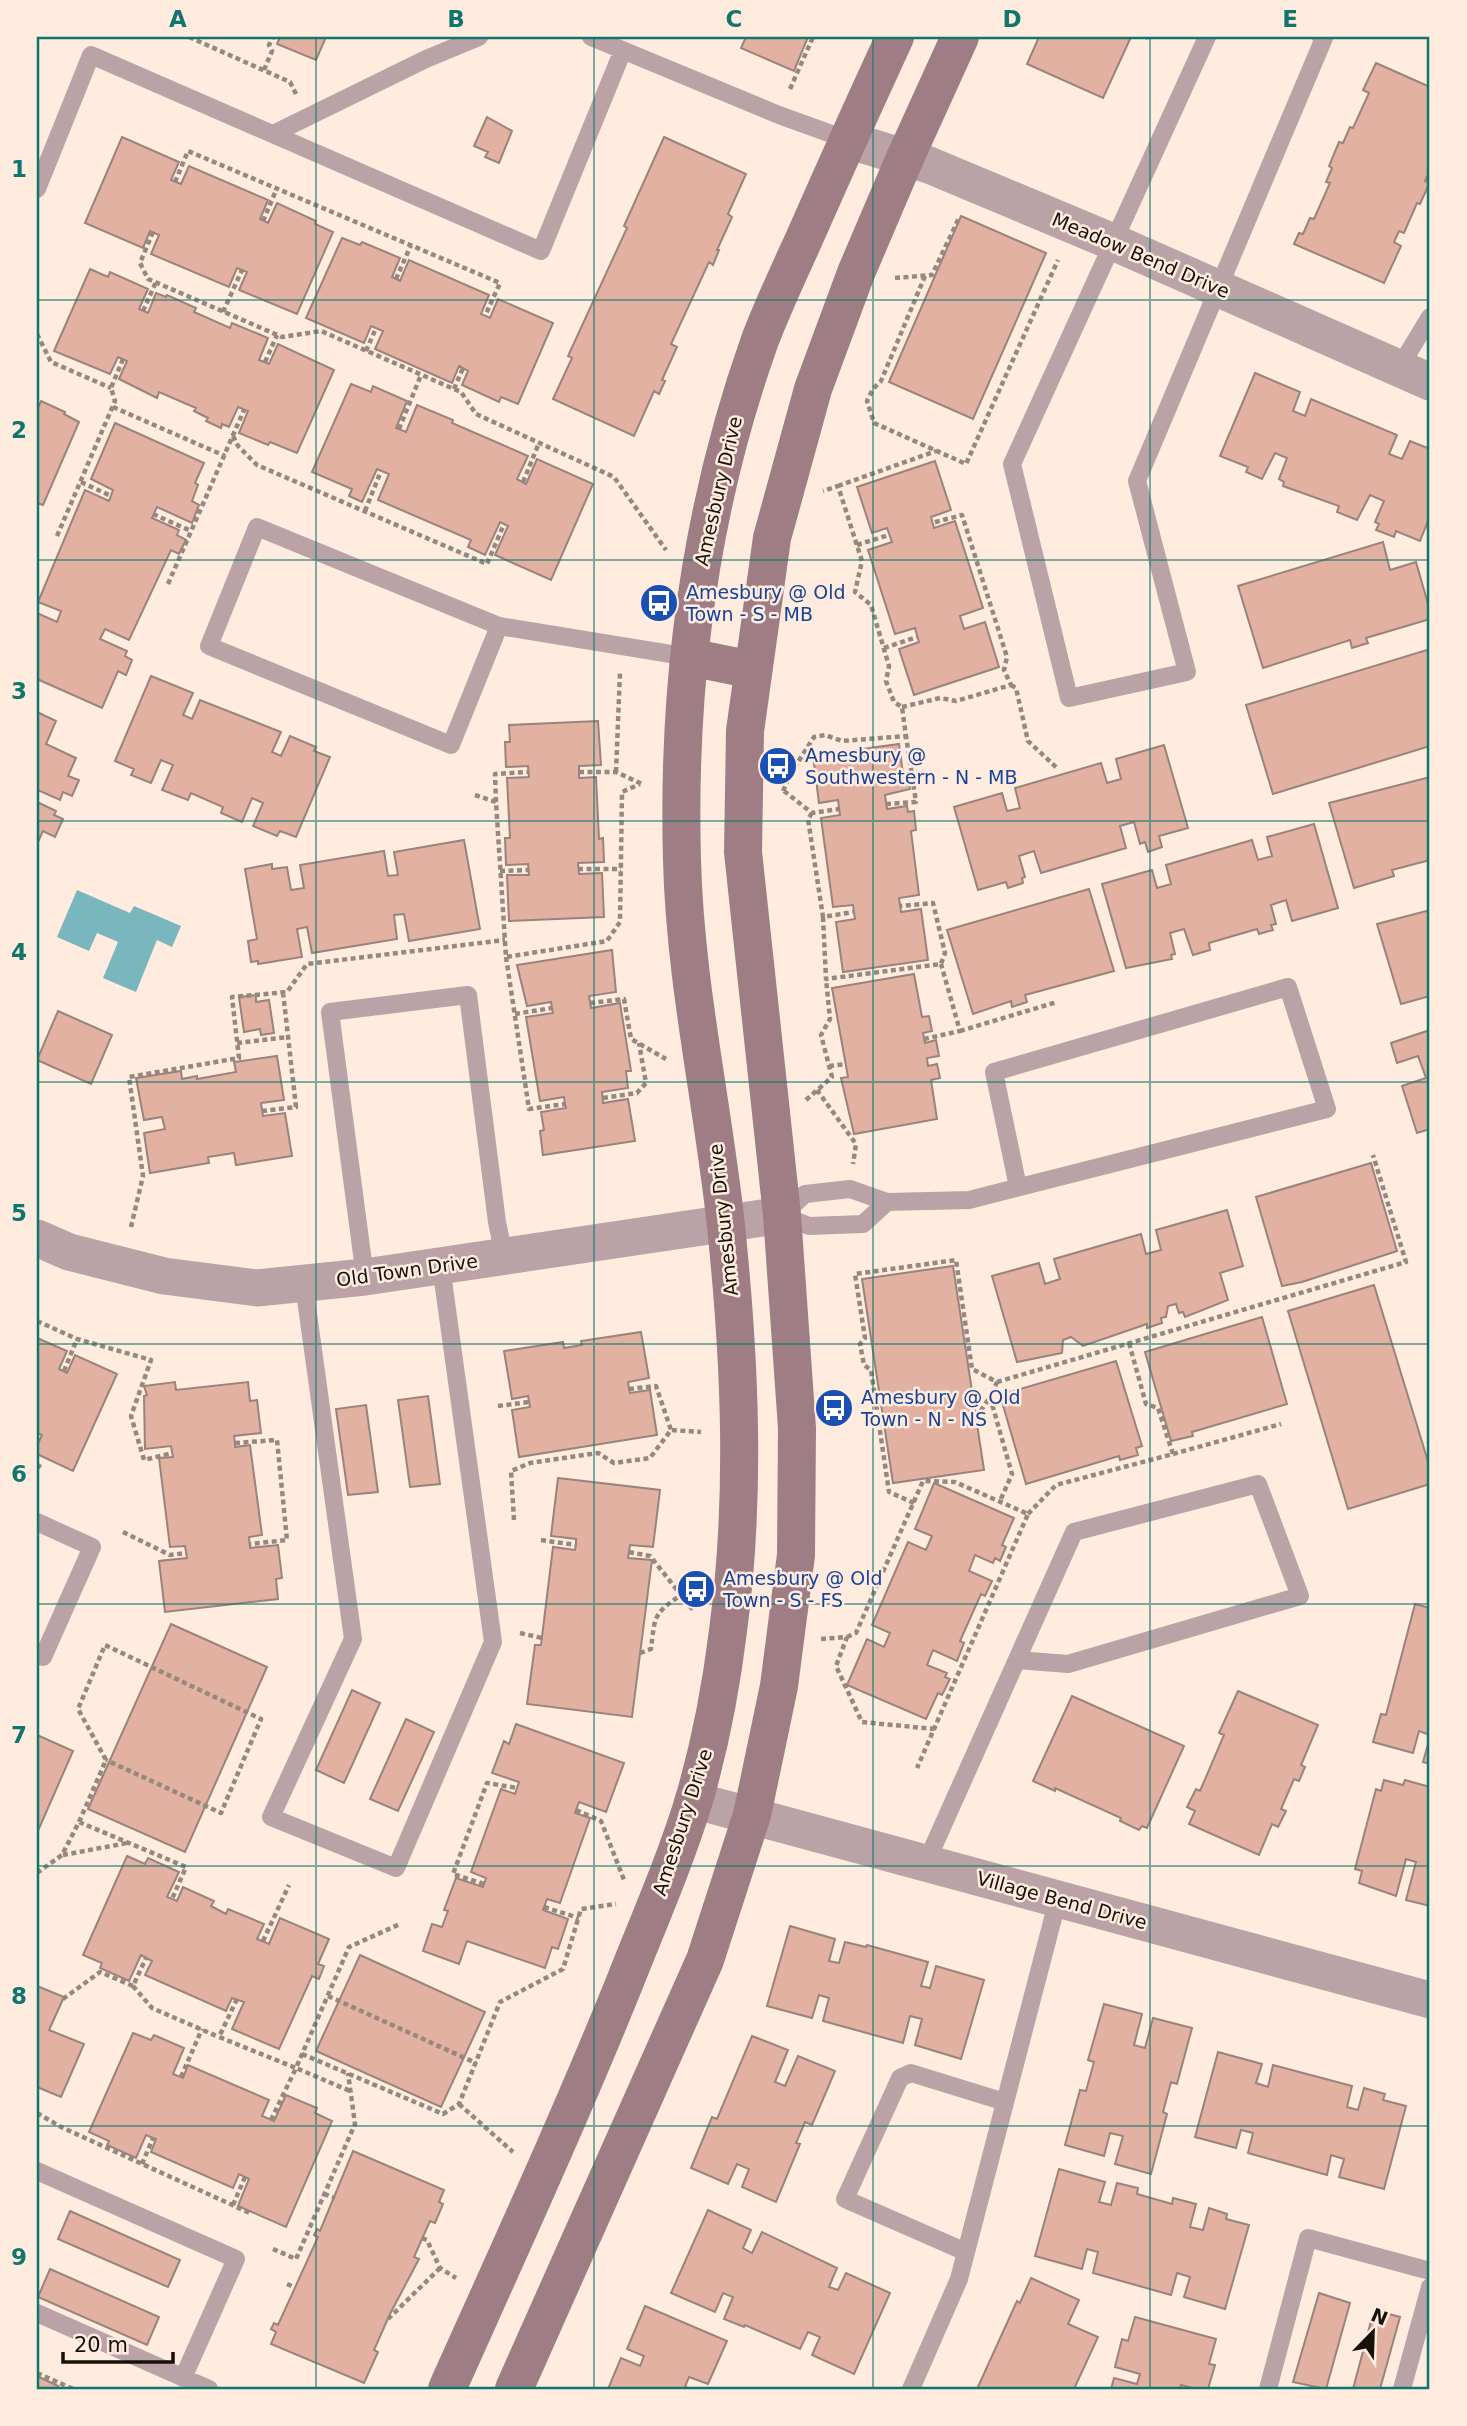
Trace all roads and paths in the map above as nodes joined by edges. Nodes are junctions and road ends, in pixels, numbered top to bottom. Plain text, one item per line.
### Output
1 (189, 37) edge
2 (273, 37) edge
3 (436, 37) edge
4 (479, 37) edge
5 (591, 37) edge
6 (813, 37) edge
7 (895, 37) edge
8 (960, 37) edge
9 (1207, 37) edge
10 (1321, 37) edge
11 (623, 50) junction
12 (426, 59) junction
13 (264, 70) junction
14 (789, 91) dead end
15 (299, 101) dead end
16 (273, 134) junction
17 (848, 140) junction
18 (905, 158) junction
19 (175, 182) dead end
20 (277, 188) junction
21 (37, 189) edge
22 (964, 207) dead end
23 (263, 221) dead end
24 (153, 232) dead end
25 (1113, 242) junction
26 (411, 245) junction
27 (1062, 249) dead end
28 (242, 270) dead end
29 (925, 276) junction
30 (892, 278) dead end
31 (396, 279) dead end
32 (156, 282) junction
33 (1217, 288) junction
34 (144, 311) dead end
35 (223, 312) junction
36 (485, 316) dead end
37 (1430, 317) edge
38 (376, 328) dead end
39 (37, 334) edge
40 (277, 335) junction
41 (366, 351) junction
42 (123, 359) dead end
43 (265, 362) dead end
44 (463, 368) dead end
45 (421, 375) junction
46 (1415, 375) edge
47 (111, 388) junction
48 (454, 389) junction
49 (113, 407) junction
50 (244, 410) dead end
51 (399, 429) dead end
52 (233, 436) junction
53 (539, 443) junction
54 (936, 451) junction
55 (225, 456) junction
56 (381, 471) dead end
57 (81, 482) junction
58 (523, 482) dead end
59 (838, 486) junction
60 (817, 493) dead end
61 (111, 496) dead end
62 (365, 511) junction
63 (153, 514) dead end
64 (932, 523) dead end
65 (504, 524) dead end
66 (191, 531) junction
67 (889, 535) dead end
68 (57, 536) dead end
69 (857, 545) junction
70 (667, 552) dead end
71 (168, 584) dead end
72 (499, 626) junction
73 (917, 636) dead end
74 (884, 648) junction
75 (690, 657) junction
76 (620, 668) dead end
77 (753, 670) junction
78 (1011, 685) junction
79 (902, 707) junction
80 (906, 736) junction
81 (1057, 768) dead end
82 (528, 772) dead end
83 (579, 772) dead end
84 (616, 772) junction
85 (775, 790) dead end
86 (784, 792) junction
87 (475, 795) dead end
88 (496, 802) junction
89 (886, 804) dead end
90 (839, 810) dead end
91 (812, 813) junction
92 (578, 869) dead end
93 (621, 869) junction
94 (529, 870) dead end
95 (500, 871) junction
96 (900, 906) dead end
97 (853, 912) dead end
98 (823, 917) junction
99 (505, 940) junction
100 (506, 957) junction
101 (941, 964) junction
102 (826, 979) junction
103 (283, 992) junction
104 (1057, 1002) dead end
105 (590, 1003) dead end
106 (552, 1009) dead end
107 (515, 1014) junction
108 (960, 1031) junction
109 (288, 1037) junction
110 (924, 1039) dead end
111 (237, 1043) junction
112 (639, 1043) junction
113 (673, 1063) dead end
114 (846, 1064) dead end
115 (829, 1066) junction
116 (817, 1090) junction
117 (603, 1098) dead end
118 (803, 1103) dead end
119 (565, 1104) dead end
120 (262, 1111) dead end
121 (1373, 1154) dead end
122 (853, 1165) dead end
123 (1018, 1187) junction
124 (887, 1202) junction
125 (782, 1215) junction
126 (726, 1223) junction
127 (131, 1227) dead end
128 (37, 1238) edge
129 (504, 1256) junction
130 (441, 1266) junction
131 (365, 1277) junction
132 (303, 1285) junction
133 (37, 1321) edge
134 (78, 1339) junction
135 (1129, 1343) junction
136 (64, 1371) dead end
137 (997, 1382) junction
138 (629, 1389) dead end
139 (990, 1396) junction
140 (529, 1402) dead end
141 (498, 1406) dead end
142 (976, 1418) dead end
143 (1281, 1424) dead end
144 (671, 1430) junction
145 (710, 1432) dead end
146 (235, 1443) dead end
147 (172, 1453) dead end
148 (1173, 1454) junction
149 (1000, 1501) junction
150 (914, 1503) junction
151 (1028, 1514) junction
152 (514, 1520) dead end
153 (37, 1522) edge
154 (123, 1532) dead end
155 (541, 1539) dead end
156 (250, 1544) dead end
157 (576, 1545) dead end
158 (629, 1552) dead end
159 (186, 1553) dead end
160 (681, 1595) junction
161 (699, 1619) dead end
162 (847, 1637) junction
163 (809, 1640) dead end
164 (640, 1653) dead end
165 (37, 1655) edge
166 (1017, 1660) junction
167 (934, 1730) junction
168 (106, 1760) junction
169 (917, 1768) dead end
170 (517, 1788) dead end
171 (694, 1800) junction
172 (576, 1810) dead end
173 (752, 1815) junction
174 (79, 1822) junction
175 (128, 1843) junction
176 (62, 1855) junction
177 (926, 1863) junction
178 (37, 1873) edge
179 (484, 1884) dead end
180 (289, 1885) dead end
181 (629, 1892) dead end
182 (172, 1899) dead end
183 (1058, 1899) junction
184 (626, 1902) dead end
185 (544, 1907) dead end
186 (579, 1918) junction
187 (400, 1924) dead end
188 (263, 1941) dead end
189 (145, 1958) dead end
190 (133, 1986) junction
191 (328, 1996) junction
192 (63, 1999) dead end
193 (237, 1999) dead end
194 (1430, 2000) edge
195 (202, 2029) junction
196 (219, 2037) junction
197 (302, 2053) junction
198 (476, 2063) junction
199 (296, 2068) junction
200 (348, 2072) junction
201 (181, 2077) dead end
202 (350, 2091) junction
203 (1005, 2102) junction
204 (459, 2104) junction
205 (37, 2113) edge
206 (271, 2120) dead end
207 (153, 2138) dead end
208 (516, 2155) dead end
209 (142, 2164) junction
210 (37, 2171) edge
211 (245, 2177) dead end
212 (324, 2194) junction
213 (335, 2198) dead end
214 (233, 2205) junction
215 (252, 2214) dead end
216 (422, 2238) dead end
217 (273, 2249) dead end
218 (966, 2252) junction
219 (440, 2268) junction
220 (1430, 2271) edge
221 (460, 2280) dead end
222 (286, 2284) dead end
223 (294, 2287) dead end
224 (1430, 2287) edge
225 (37, 2313) edge
226 (388, 2319) dead end
227 (37, 2373) edge
228 (183, 2378) junction
229 (73, 2389) edge
230 (209, 2389) edge
231 (447, 2389) edge
232 (514, 2389) edge
233 (911, 2389) edge
234 (1268, 2389) edge
235 (1402, 2389) edge

1 - 13 path
2 - 13 path
3 - 12 lane
4 - 12 lane
5 - 11 lane
6 - 14 path
7 - 17 street, Amesbury Drive
8 - 18 street
9 - 25 lane
10 - 33 lane
11 - 16 lane
11 - 17 lane
12 - 16 lane
13 - 15 path
16 - 21 lane
17 - 18 street, Meadow Bend Drive
17 - 75 street, Amesbury Drive
18 - 25 street, Meadow Bend Drive
18 - 77 street
19 - 20 path
20 - 23 path
20 - 26 path
22 - 29 path
24 - 32 path
25 - 33 street, Meadow Bend Drive
25 - 33 lane
26 - 31 path
26 - 36 path
27 - 54 path
28 - 35 path
29 - 30 path
29 - 54 path
32 - 34 path
32 - 35 path
33 - 46 street, Meadow Bend Drive
35 - 40 path
37 - 46 lane
38 - 41 path
39 - 47 path
40 - 41 path
40 - 43 path
41 - 45 path
42 - 47 path
44 - 48 path
45 - 48 path
45 - 51 path
47 - 49 path
48 - 53 path
49 - 55 path
49 - 57 path
50 - 52 path
52 - 55 path
52 - 62 path
53 - 58 path
53 - 70 path
54 - 59 path
55 - 66 path
56 - 62 path
57 - 61 path
57 - 68 path
59 - 60 path
59 - 69 path
62 - 65 path
63 - 66 path
64 - 78 path
66 - 71 path
67 - 69 path
69 - 74 path
72 - 72 lane
72 - 75 lane
73 - 74 path
74 - 79 path
75 - 77 street
75 - 126 street, Amesbury Drive
76 - 84 path
77 - 125 street
78 - 79 path
78 - 81 path
79 - 80 path
80 - 86 path
80 - 89 path
82 - 88 path
83 - 84 path
84 - 93 path
85 - 86 path
86 - 91 path
87 - 88 path
88 - 95 path
90 - 91 path
91 - 98 path
92 - 93 path
93 - 100 path
94 - 95 path
95 - 99 path
96 - 101 path
97 - 98 path
98 - 102 path
99 - 100 path
99 - 103 path
100 - 107 path
101 - 102 path
101 - 108 path
102 - 115 path
103 - 109 path
103 - 111 path
104 - 108 path
105 - 112 path
106 - 107 path
107 - 119 path
108 - 110 path
109 - 111 path
109 - 120 path
111 - 127 path
112 - 113 path
112 - 117 path
114 - 115 path
115 - 116 path
116 - 118 path
116 - 122 path
121 - 135 path
123 - 123 lane
123 - 124 lane
124 - 125 lane
124 - 125 lane
125 - 126 street, Old Town Drive
125 - 173 street
126 - 129 street, Old Town Drive
126 - 171 street, Amesbury Drive
128 - 132 street, Old Town Drive
129 - 130 street, Old Town Drive
129 - 131 lane
130 - 131 street, Old Town Drive
130 - 132 lane
131 - 132 street, Old Town Drive
133 - 134 path
134 - 136 path
134 - 147 path
135 - 137 path
135 - 148 path
137 - 139 path
137 - 150 path
138 - 144 path
139 - 142 path
139 - 149 path
140 - 141 path
143 - 148 path
144 - 145 path
144 - 152 path
146 - 156 path
148 - 151 path
149 - 150 path
149 - 151 path
150 - 162 path
151 - 167 path
153 - 165 lane
154 - 159 path
155 - 157 path
158 - 160 path
160 - 161 path
160 - 164 path
162 - 163 path
162 - 167 path
166 - 166 lane
166 - 177 lane
167 - 169 path
168 - 168 path
168 - 174 path
170 - 179 path
171 - 173 street, Village Bend Drive
171 - 231 street, Amesbury Drive
172 - 181 path
173 - 177 street, Village Bend Drive
173 - 232 street
174 - 175 path
174 - 176 path
175 - 176 path
175 - 182 path
176 - 178 path
177 - 183 street, Village Bend Drive
180 - 188 path
183 - 194 street, Village Bend Drive
183 - 203 lane
184 - 186 path
185 - 186 path
186 - 198 path
187 - 191 path
189 - 190 path
190 - 192 path
190 - 195 path
191 - 197 path
191 - 198 path
193 - 196 path
195 - 196 path
195 - 201 path
196 - 199 path
197 - 199 path
197 - 200 path
198 - 204 path
199 - 202 path
199 - 206 path
200 - 202 path
200 - 204 path
202 - 212 path
203 - 218 lane
203 - 218 lane
204 - 208 path
205 - 209 path
207 - 209 path
209 - 214 path
210 - 228 lane
211 - 214 path
212 - 213 path
212 - 217 path
214 - 215 path
216 - 219 path
218 - 233 lane
219 - 221 path
219 - 226 path
220 - 234 lane
222 - 223 path
224 - 235 lane
225 - 228 lane
227 - 229 path
228 - 230 lane

